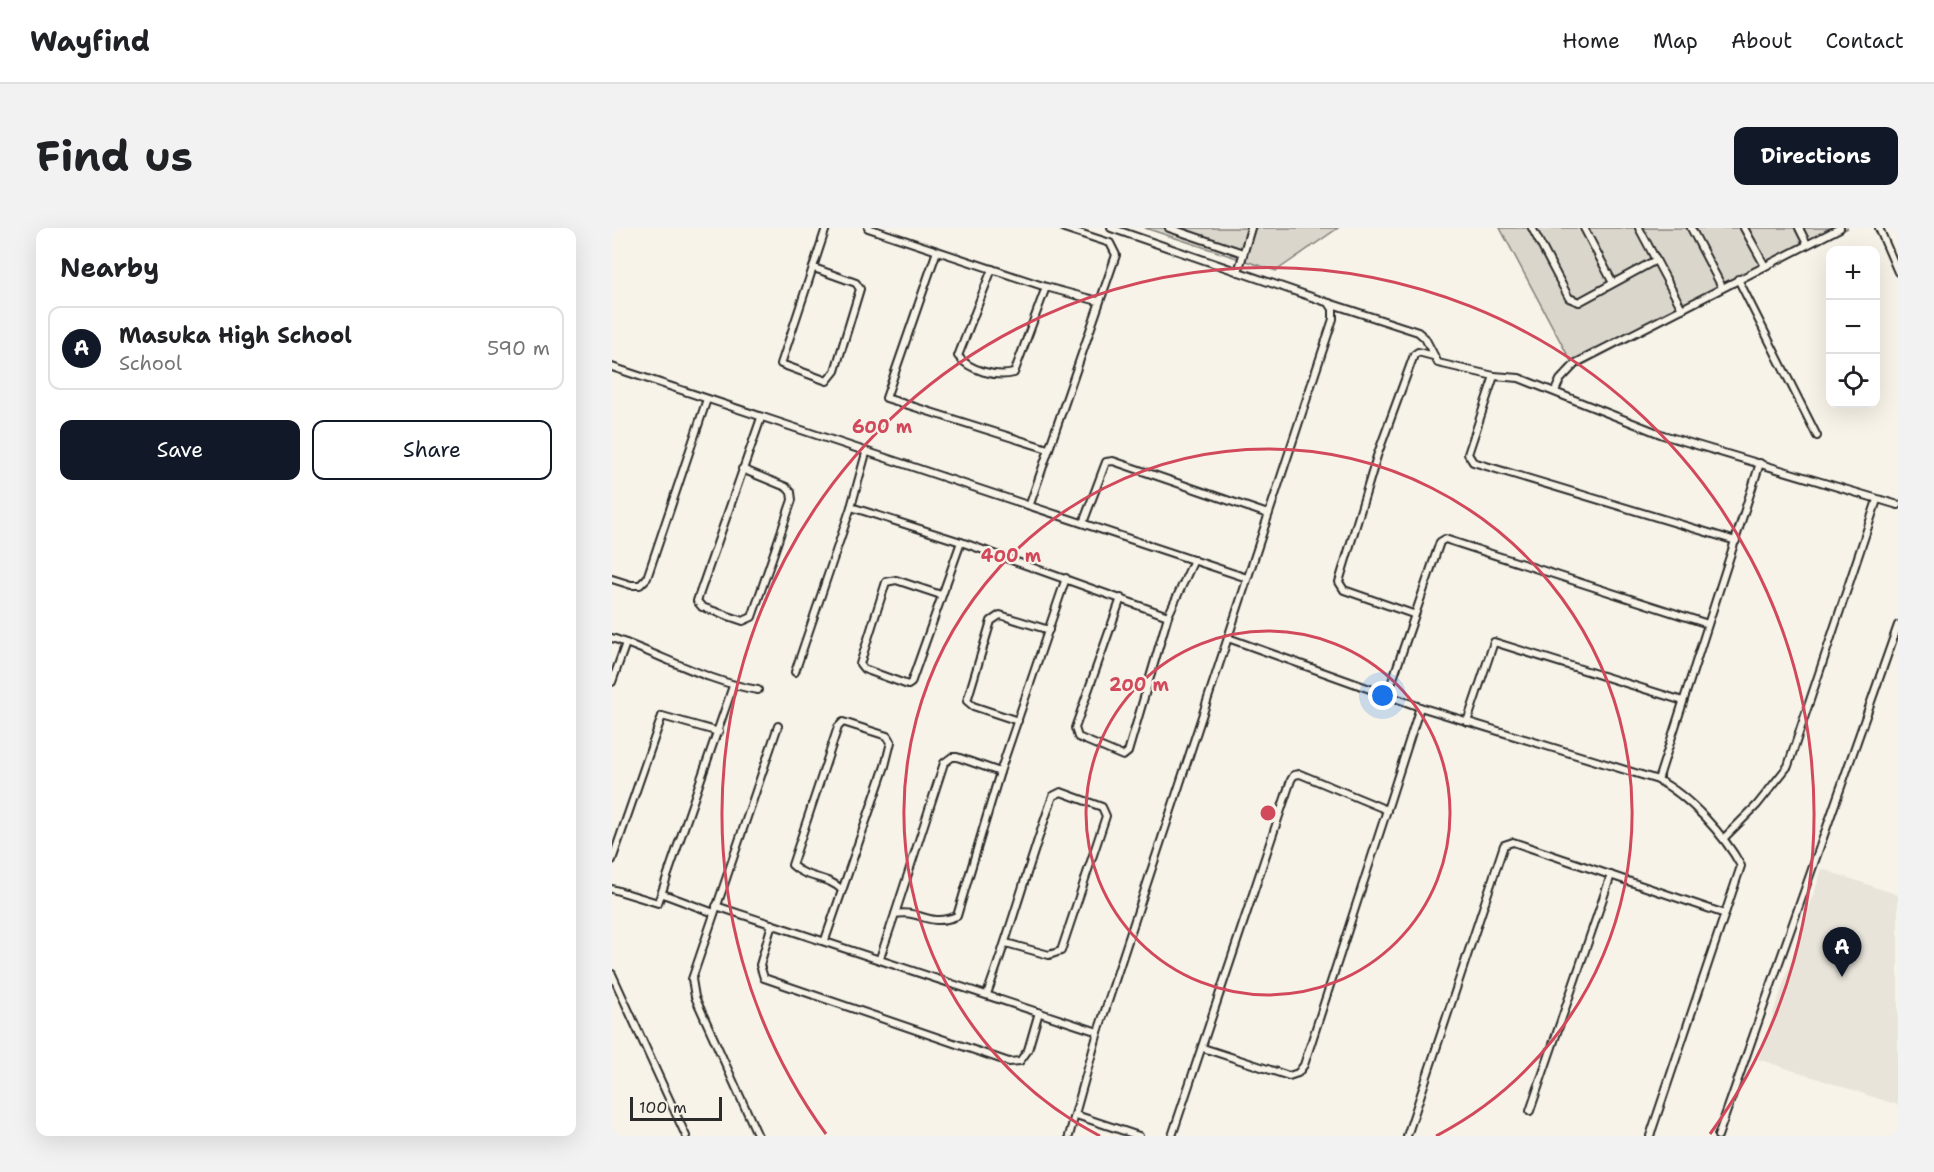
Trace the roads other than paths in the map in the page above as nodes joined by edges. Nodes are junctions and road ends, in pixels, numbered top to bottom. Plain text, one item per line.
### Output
1 (826, 228) edge
2 (868, 228) edge
3 (1064, 228) edge
4 (1112, 228) edge
5 (1169, 228) edge
6 (1251, 228) edge
7 (1532, 228) edge
8 (1584, 228) edge
9 (1639, 228) edge
10 (1691, 228) edge
11 (1744, 228) edge
12 (1799, 228) edge
13 (1840, 228) edge
14 (1879, 228) edge
15 (1807, 244) junction
16 (937, 251) junction
17 (1243, 253) junction
18 (1656, 260) junction
19 (1765, 266) junction
20 (814, 268) junction
21 (992, 269) junction
22 (1238, 272) junction
23 (1898, 272) edge
24 (1738, 279) junction
25 (1613, 283) junction
26 (1046, 287) junction
27 (1722, 287) junction
28 (1098, 301) junction
29 (1329, 303) junction
30 (1682, 309) junction
31 (1433, 356) junction
32 (612, 367) edge
33 (1494, 376) junction
34 (1555, 391) junction
35 (707, 399) junction
36 (761, 418) junction
37 (1817, 436) dead end
38 (1048, 449) junction
39 (866, 453) junction
40 (1760, 464) junction
41 (742, 468) junction
42 (1877, 500) junction
43 (1030, 504) junction
44 (1898, 505) edge
45 (851, 507) junction
46 (1268, 514) junction
47 (1083, 523) junction
48 (1736, 541) junction
49 (961, 542) junction
50 (1194, 560) junction
51 (1066, 578) junction
52 (1247, 578) junction
53 (612, 579) edge
54 (941, 595) junction
55 (1121, 598) junction
56 (1413, 614) junction
57 (1168, 616) junction
58 (1708, 624) junction
59 (1898, 625) edge
60 (1048, 630) junction
61 (612, 638) edge
62 (1228, 638) junction
63 (626, 643) junction
64 (795, 672) dead end
65 (612, 682) edge
66 (733, 686) junction
67 (758, 690) dead end
68 (1387, 696) junction
69 (1683, 701) junction
70 (1420, 707) junction
71 (1018, 721) junction
72 (1467, 722) junction
73 (778, 726) dead end
74 (719, 732) junction
75 (1000, 772) junction
76 (1658, 780) junction
77 (1387, 810) junction
78 (1724, 838) junction
79 (612, 860) edge
80 (1611, 875) junction
81 (612, 889) edge
82 (842, 890) junction
83 (663, 894) junction
84 (717, 906) junction
85 (714, 913) junction
86 (895, 914) junction
87 (1725, 914) junction
88 (772, 924) junction
89 (825, 940) junction
90 (1006, 943) junction
91 (880, 958) junction
92 (612, 974) edge
93 (987, 994) junction
94 (1039, 1012) junction
95 (1098, 1032) junction
96 (1203, 1048) junction
97 (1530, 1111) dead end
98 (1076, 1115) junction
99 (686, 1136) edge
100 (758, 1136) edge
101 (1069, 1136) edge
102 (1139, 1136) edge
103 (1172, 1136) edge
104 (1407, 1136) edge
105 (1650, 1136) edge
106 (1718, 1136) edge

1 - 20 street
2 - 16 street
3 - 28 street
4 - 22 street
5 - 17 street
6 - 17 street
7 - 25 street
8 - 25 street
9 - 18 street
10 - 27 street
11 - 19 street
12 - 15 street
13 - 15 street
14 - 23 street
15 - 19 street
16 - 21 street
16 - 38 street
17 - 22 street
18 - 25 street
18 - 30 street
19 - 24 street
20 - 20 street
21 - 26 street
21 - 26 street
22 - 29 street
24 - 27 street
24 - 37 street
26 - 28 street
27 - 30 street
28 - 38 street
29 - 31 street
29 - 46 street
30 - 34 street
31 - 33 street
31 - 56 street
32 - 35 street
33 - 34 street
33 - 48 street
34 - 40 street
35 - 36 street
35 - 53 street
36 - 39 street
36 - 41 street
38 - 43 street
39 - 43 street
39 - 45 street
40 - 42 street
40 - 48 street
41 - 41 street
42 - 44 street
42 - 78 street
43 - 47 street
45 - 49 street
45 - 64 street
46 - 47 street
46 - 52 street
47 - 50 street
48 - 58 street
49 - 51 street
49 - 54 street
50 - 52 street
50 - 57 street
51 - 55 street
51 - 60 street
52 - 62 street
54 - 54 street
55 - 57 street
55 - 57 street
56 - 58 street
56 - 68 street
58 - 69 street
59 - 106 street
60 - 71 street
60 - 71 street
61 - 63 street
62 - 68 street
62 - 95 street
63 - 65 street
63 - 66 street
66 - 67 street
66 - 74 street
68 - 70 street
69 - 72 street
69 - 76 street
70 - 72 street
70 - 77 street
71 - 75 street
72 - 76 street
73 - 84 street
74 - 79 street
74 - 83 street
75 - 86 street
75 - 86 street
76 - 78 street
77 - 96 street
77 - 96 street
78 - 87 street
80 - 87 street
80 - 97 street
80 - 104 street
81 - 83 street
82 - 82 street
82 - 89 street
83 - 85 street
84 - 85 street
84 - 88 street
85 - 100 street
86 - 91 street
87 - 105 street
88 - 89 street
88 - 94 street
89 - 91 street
90 - 90 street
90 - 93 street
91 - 93 street
92 - 99 street
93 - 94 street
94 - 95 street
95 - 98 street
96 - 103 street
98 - 101 street
98 - 102 street

